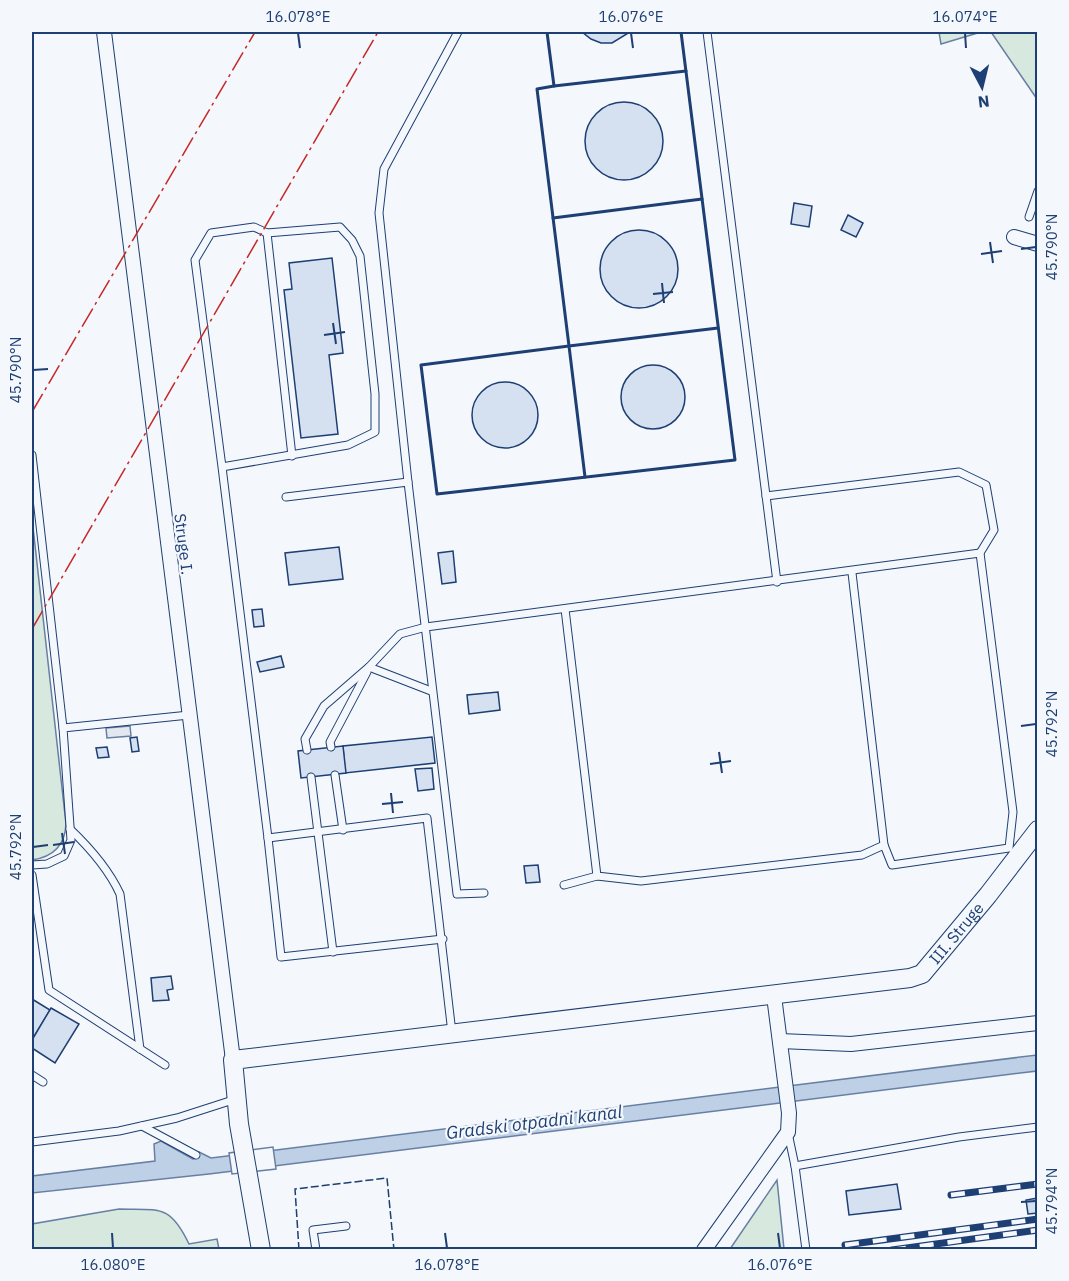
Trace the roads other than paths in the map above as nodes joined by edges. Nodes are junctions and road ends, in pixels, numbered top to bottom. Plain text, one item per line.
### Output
1 (104, 32) edge
2 (458, 32) edge
3 (707, 32) edge
4 (1038, 191) edge
5 (1029, 217) dead end
6 (267, 232) junction
7 (1014, 237) dead end
8 (1038, 244) edge
9 (32, 455) edge
10 (292, 456) junction
11 (222, 467) junction
12 (408, 482) junction
13 (766, 496) junction
14 (286, 497) dead end
15 (980, 554) junction
16 (852, 573) junction
17 (777, 582) junction
18 (565, 609) junction
19 (426, 627) junction
20 (369, 667) junction
21 (431, 691) junction
22 (189, 714) junction
23 (63, 728) junction
24 (331, 747) dead end
25 (307, 750) dead end
26 (334, 775) dead end
27 (311, 777) dead end
28 (70, 829) junction
29 (343, 830) junction
30 (1038, 830) edge
31 (320, 832) junction
32 (268, 838) junction
33 (884, 845) junction
34 (32, 865) edge
35 (32, 875) edge
36 (597, 876) junction
37 (564, 885) dead end
38 (484, 893) dead end
39 (442, 939) junction
40 (333, 952) junction
41 (774, 996) junction
42 (1038, 1023) edge
43 (452, 1035) junction
44 (780, 1041) junction
45 (140, 1049) junction
46 (233, 1060) junction
47 (165, 1065) dead end
48 (32, 1075) edge
49 (43, 1082) dead end
50 (236, 1099) junction
51 (142, 1126) junction
52 (1038, 1127) edge
53 (788, 1132) junction
54 (32, 1142) edge
55 (196, 1155) dead end
56 (795, 1166) junction
57 (346, 1226) dead end
58 (261, 1250) edge
59 (316, 1250) edge
60 (704, 1250) edge
61 (806, 1250) edge

1 - 22 street, Struge I.
2 - 12 lane
3 - 13 lane
4 - 5 lane
6 - 10 lane
6 - 10 lane
6 - 11 lane
7 - 8 street
9 - 23 lane
10 - 11 lane
11 - 32 lane
12 - 14 lane
12 - 19 lane
13 - 15 lane
13 - 17 lane
15 - 16 lane
15 - 33 lane
16 - 17 lane
16 - 33 lane
17 - 18 lane
18 - 19 lane
18 - 36 lane
19 - 20 lane
19 - 21 lane
20 - 21 lane
20 - 24 lane
20 - 25 lane
21 - 38 lane
22 - 23 lane
22 - 46 street, Struge I.
23 - 28 lane
26 - 29 lane
27 - 31 lane
28 - 34 lane
28 - 45 lane
29 - 31 lane
29 - 39 lane
30 - 41 street, III. Struge
31 - 32 lane
31 - 40 lane
32 - 40 lane
33 - 36 lane
35 - 45 lane
36 - 37 lane
39 - 40 lane
39 - 43 lane
41 - 43 street, III. Struge
41 - 44 street
42 - 44 street
43 - 46 street, III. Struge
44 - 53 street
45 - 47 lane
46 - 50 street
48 - 49 lane
50 - 51 lane
50 - 58 street
51 - 54 lane
51 - 55 lane
52 - 56 lane
53 - 56 lane
53 - 60 street
56 - 61 lane
57 - 59 lane

